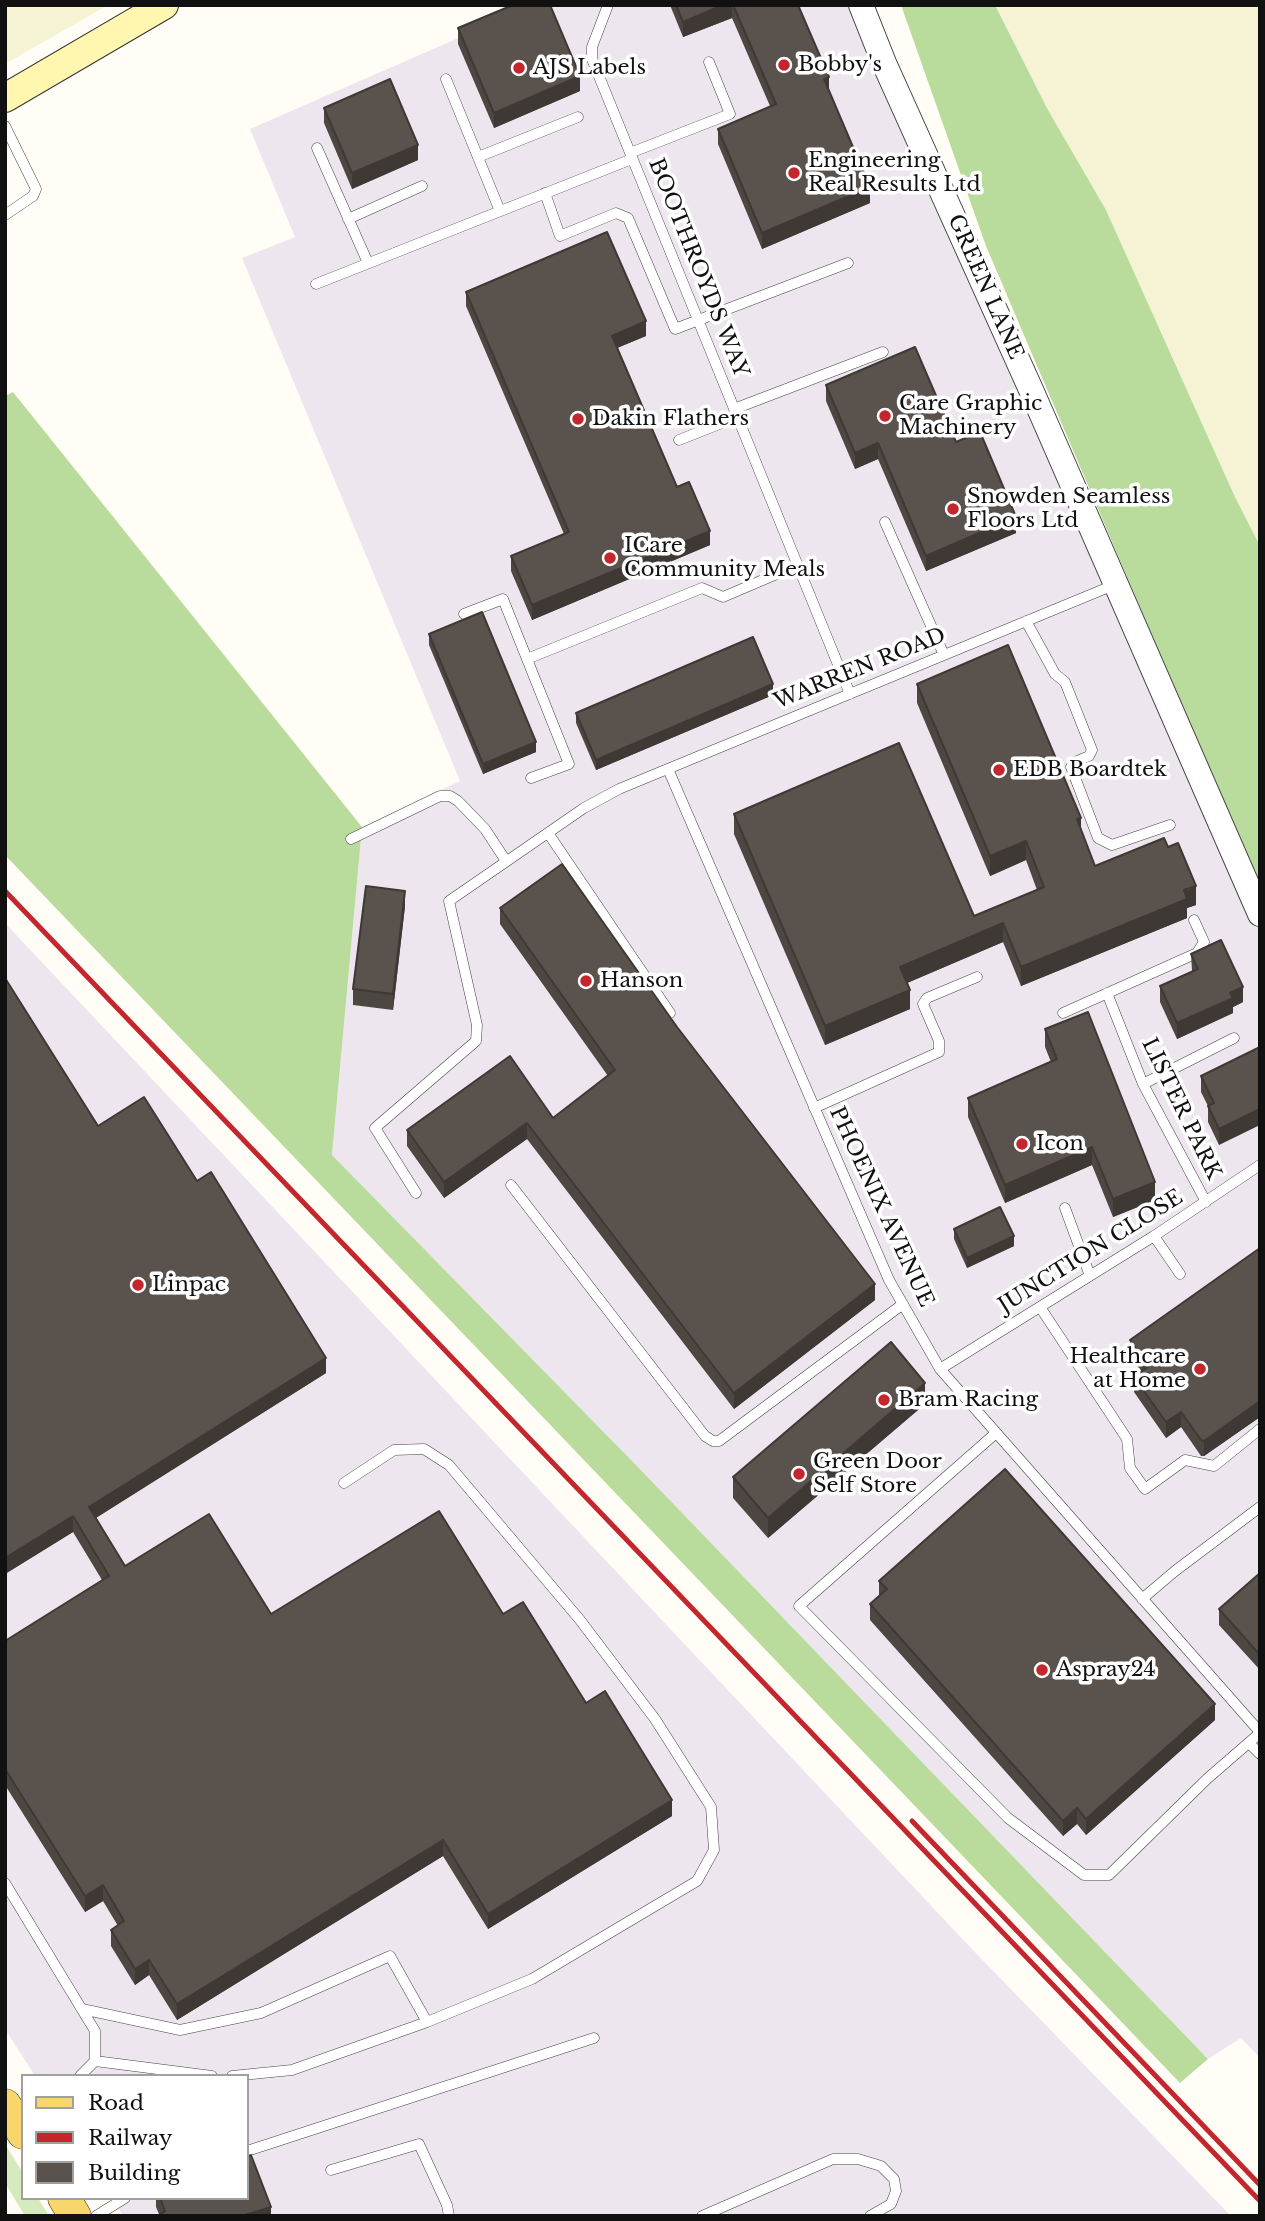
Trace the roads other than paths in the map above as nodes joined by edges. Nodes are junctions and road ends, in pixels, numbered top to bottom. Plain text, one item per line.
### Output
1 (164, 5) edge
2 (608, 5) edge
3 (861, 5) edge
4 (709, 62) dead end
5 (446, 79) dead end
6 (5, 98) edge
7 (578, 117) dead end
8 (5, 126) edge
9 (317, 148) dead end
10 (631, 156) junction
11 (478, 157) junction
12 (422, 186) dead end
13 (545, 193) junction
14 (500, 211) junction
15 (5, 215) edge
16 (348, 219) junction
17 (368, 263) junction
18 (848, 263) dead end
19 (316, 284) dead end
20 (699, 321) junction
21 (883, 352) dead end
22 (736, 413) junction
23 (679, 440) dead end
24 (885, 522) dead end
25 (798, 565) junction
26 (1114, 584) junction
27 (464, 614) dead end
28 (1026, 621) junction
29 (944, 655) junction
30 (527, 659) junction
31 (850, 694) junction
32 (668, 769) junction
33 (531, 778) dead end
34 (1170, 825) dead end
35 (548, 833) junction
36 (351, 839) dead end
37 (506, 862) junction
38 (1260, 915) edge
39 (1194, 920) dead end
40 (977, 977) dead end
41 (1107, 993) junction
42 (670, 1013) edge
43 (1063, 1013) dead end
44 (1234, 1038) dead end
45 (1143, 1084) junction
46 (814, 1108) junction
47 (1260, 1165) edge
48 (511, 1185) dead end
49 (416, 1193) dead end
50 (1206, 1202) junction
51 (1065, 1208) dead end
52 (1154, 1236) junction
53 (1180, 1275) dead end
54 (1090, 1276) junction
55 (903, 1304) junction
56 (1040, 1307) junction
57 (940, 1369) junction
58 (1260, 1429) edge
59 (996, 1433) junction
60 (344, 1483) dead end
61 (1260, 1507) edge
62 (1142, 1599) junction
63 (1260, 1733) edge
64 (1249, 1743) junction
65 (1260, 1754) edge
66 (5, 1883) edge
67 (82, 2009) junction
68 (427, 2022) junction
69 (594, 2038) dead end
70 (95, 2061) junction
71 (82, 2074) edge
72 (196, 2074) edge
73 (248, 2074) edge
74 (248, 2151) edge
75 (331, 2171) dead end
76 (65, 2200) edge
77 (122, 2200) edge
78 (75, 2216) edge
79 (96, 2216) edge
80 (449, 2216) edge
81 (702, 2216) edge
82 (870, 2216) edge

1 - 6 main road
2 - 10 lane, BOOTHROYDS WAY
3 - 26 street, GREEN LANE
4 - 10 lane
5 - 11 lane
7 - 11 lane
8 - 15 lane
9 - 16 lane
10 - 13 lane
10 - 20 lane, BOOTHROYDS WAY
11 - 14 lane
12 - 16 lane
13 - 14 lane
13 - 20 lane
14 - 17 lane
16 - 17 lane
17 - 19 lane
18 - 20 lane
20 - 22 lane, BOOTHROYDS WAY
21 - 22 lane
22 - 23 lane
22 - 25 lane, BOOTHROYDS WAY
24 - 29 lane
25 - 30 lane
25 - 31 lane, BOOTHROYDS WAY
26 - 28 lane, WARREN ROAD
26 - 38 street, GREEN LANE
27 - 30 lane
28 - 29 lane, WARREN ROAD
28 - 34 lane
29 - 31 lane, WARREN ROAD
30 - 33 lane
31 - 32 lane, WARREN ROAD
32 - 35 lane, WARREN ROAD
32 - 46 lane, PHOENIX AVENUE
35 - 37 lane, WARREN ROAD
35 - 42 lane
36 - 37 lane
37 - 49 lane, WARREN ROAD
39 - 41 lane
40 - 46 lane
41 - 43 lane
41 - 45 lane, LISTER PARK
44 - 45 lane
45 - 50 lane, LISTER PARK
46 - 55 lane, PHOENIX AVENUE
47 - 50 lane, JUNCTION CLOSE
48 - 55 lane
50 - 52 lane, JUNCTION CLOSE
51 - 54 lane
52 - 53 lane
52 - 54 lane, JUNCTION CLOSE
54 - 56 lane, JUNCTION CLOSE
55 - 57 lane, PHOENIX AVENUE
56 - 57 lane, JUNCTION CLOSE
56 - 58 lane
57 - 59 lane, PHOENIX AVENUE
59 - 62 lane, PHOENIX AVENUE
59 - 64 lane
60 - 68 lane
61 - 62 lane
62 - 63 lane, PHOENIX AVENUE
63 - 64 lane
64 - 65 lane
66 - 67 lane
67 - 68 lane
67 - 70 lane
68 - 73 lane
69 - 74 lane
70 - 71 lane
70 - 72 lane
75 - 80 lane
76 - 78 main road
77 - 79 lane
81 - 82 lane

